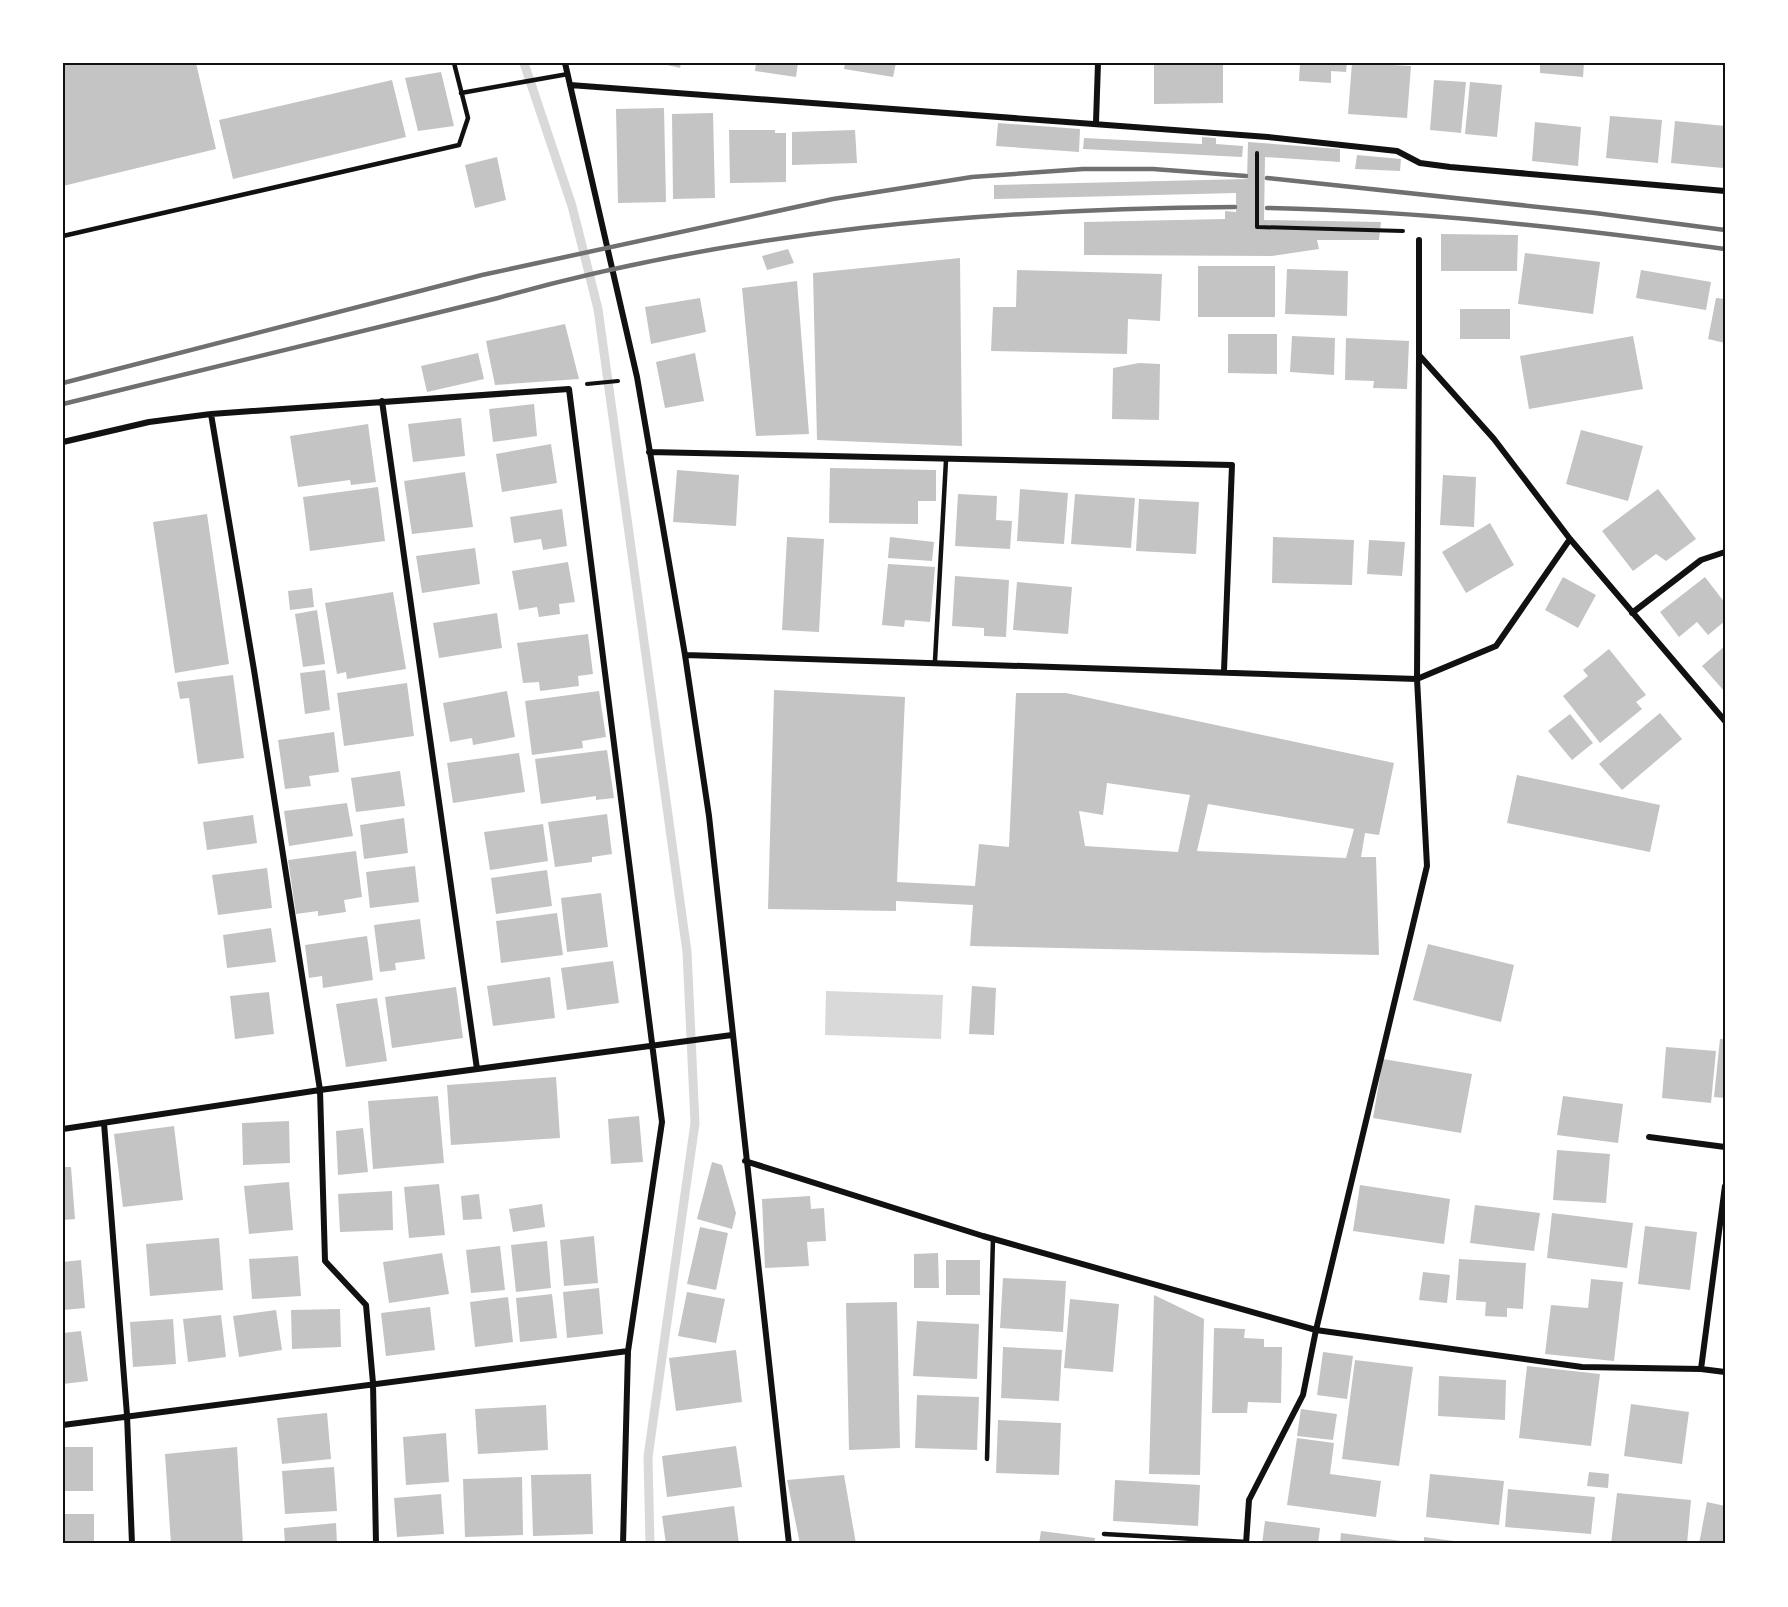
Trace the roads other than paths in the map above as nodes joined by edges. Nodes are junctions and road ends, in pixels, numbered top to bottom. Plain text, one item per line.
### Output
1 (454, 63) edge
2 (565, 63) edge
3 (1098, 63) edge
4 (568, 74) junction
5 (570, 85) junction
6 (461, 93) junction
7 (1096, 122) junction
8 (1725, 191) edge
9 (63, 236) edge
10 (1419, 240) dead end
11 (1419, 355) junction
12 (382, 401) junction
13 (211, 414) junction
14 (63, 442) edge
15 (649, 452) junction
16 (946, 460) junction
17 (1570, 539) junction
18 (1725, 552) edge
19 (1632, 613) junction
20 (685, 655) junction
21 (935, 661) junction
22 (1224, 671) junction
23 (1417, 679) junction
24 (1725, 721) edge
25 (732, 1035) junction
26 (652, 1044) junction
27 (477, 1069) junction
28 (320, 1090) junction
29 (104, 1123) junction
30 (63, 1129) edge
31 (1649, 1137) dead end
32 (1725, 1147) edge
33 (746, 1161) junction
34 (1725, 1186) edge
35 (993, 1238) junction
36 (1316, 1330) junction
37 (628, 1351) junction
38 (1701, 1369) junction
39 (1725, 1372) edge
40 (373, 1383) junction
41 (127, 1416) junction
42 (63, 1425) edge
43 (987, 1460) dead end
44 (1104, 1534) dead end
45 (1246, 1543) edge
46 (132, 1544) edge
47 (376, 1544) edge
48 (623, 1544) edge
49 (789, 1544) edge

1 - 6 lane
2 - 4 street
3 - 7 street
4 - 5 street
4 - 6 lane
5 - 7 street
5 - 15 street
6 - 9 lane
7 - 8 street
10 - 11 street
11 - 17 street
11 - 23 street
12 - 13 street
12 - 26 street
12 - 27 street
13 - 14 street
13 - 28 street
15 - 16 street
15 - 20 street
16 - 21 lane
16 - 22 street
17 - 19 street
17 - 23 street
18 - 19 street
19 - 24 street
20 - 21 street
20 - 25 street
21 - 22 street
22 - 23 street
23 - 36 street
25 - 26 street
25 - 33 street
26 - 27 street
26 - 37 street
27 - 28 street
28 - 29 street
28 - 40 street
29 - 30 street
29 - 41 street
31 - 32 street
33 - 35 street
33 - 49 street
34 - 38 street
35 - 36 street
35 - 43 lane
36 - 38 street
36 - 45 street
37 - 40 street
37 - 48 street
38 - 39 street
40 - 41 street
40 - 47 street
41 - 42 street
41 - 46 street
44 - 45 lane

